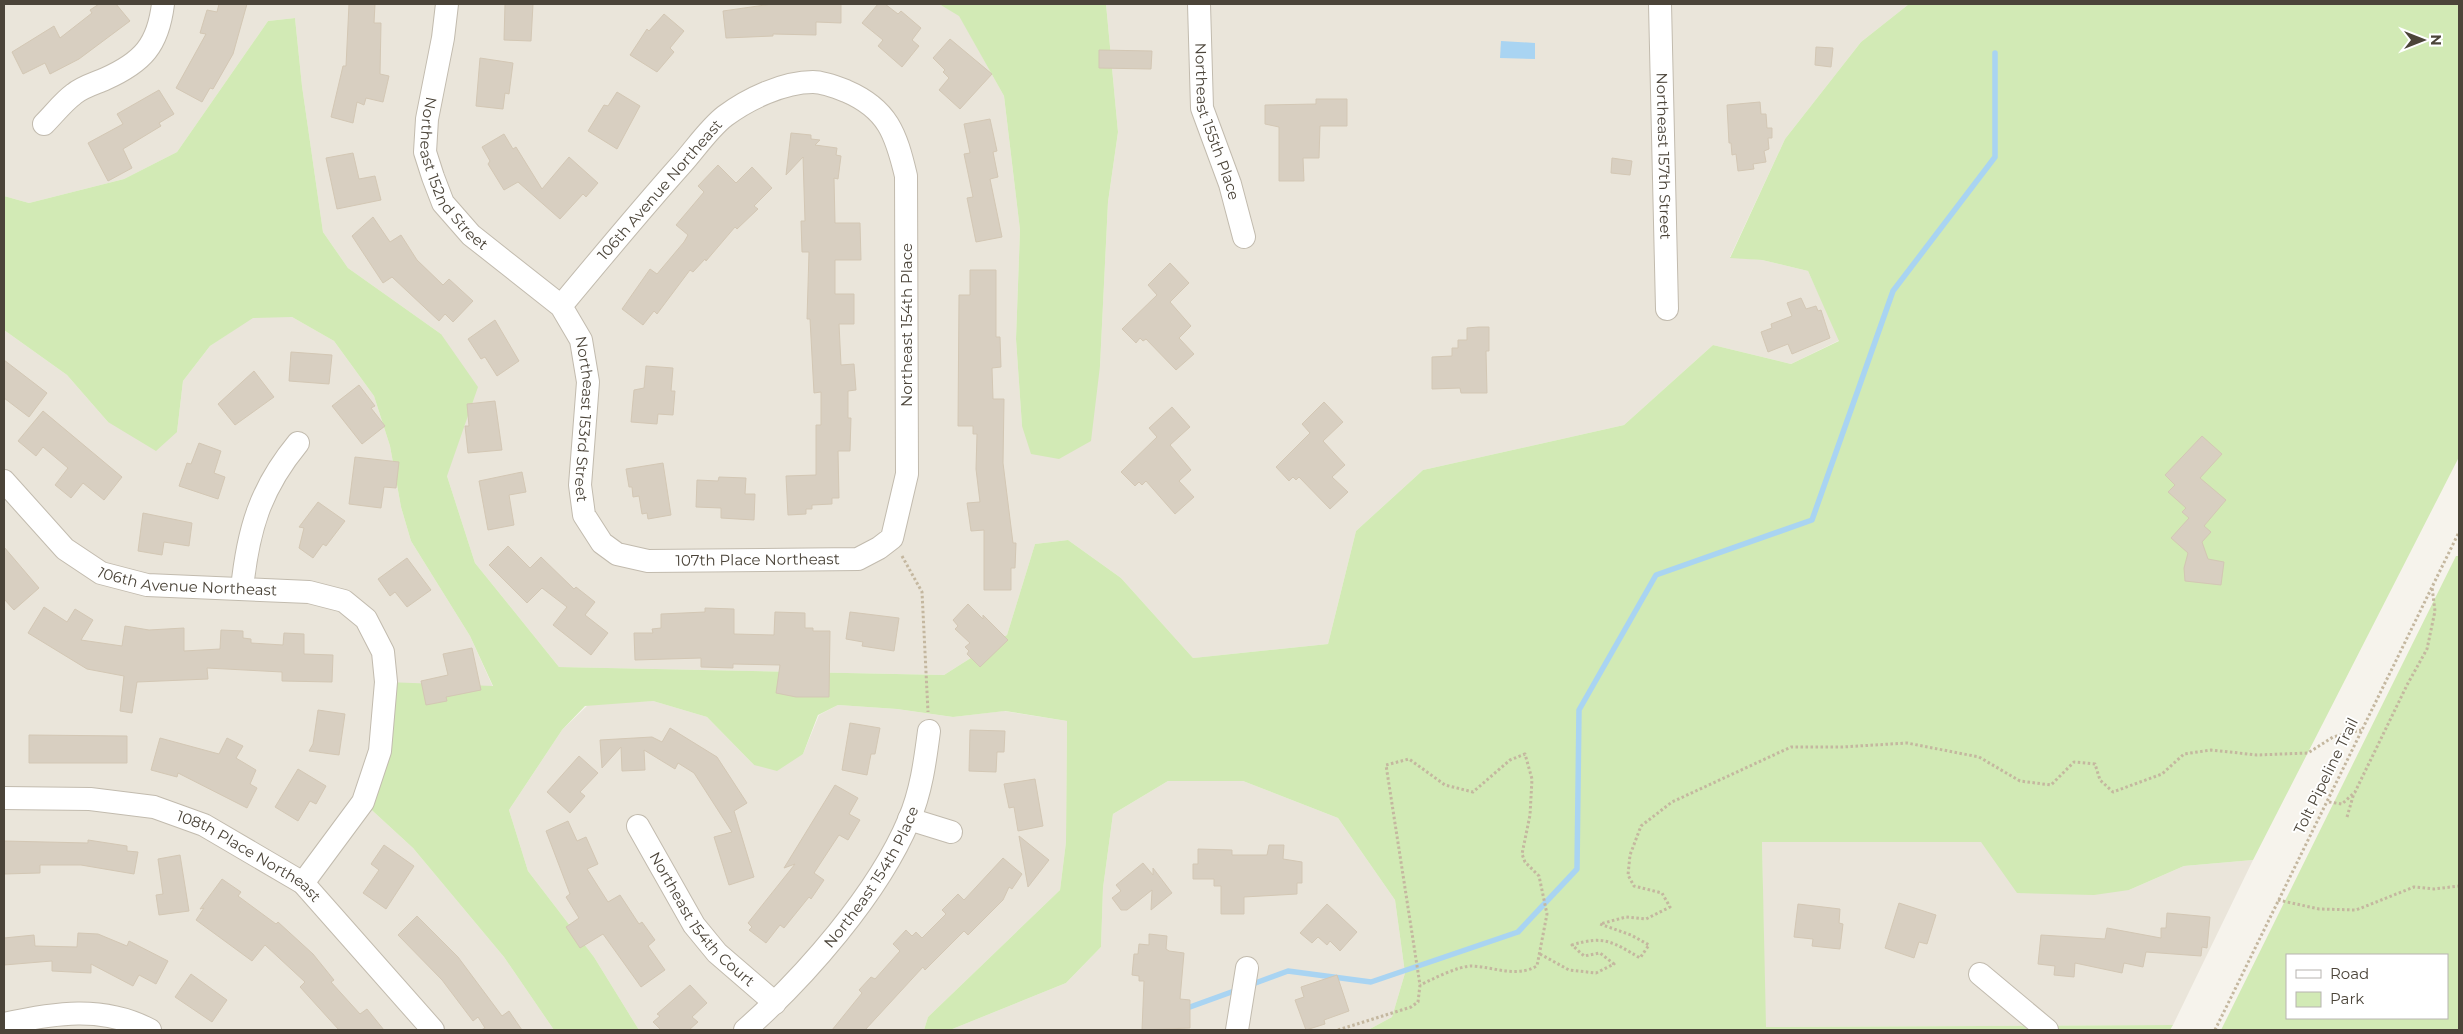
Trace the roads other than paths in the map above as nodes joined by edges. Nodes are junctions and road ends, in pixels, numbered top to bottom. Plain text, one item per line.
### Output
1 (162, 4) edge
2 (446, 4) edge
3 (1199, 4) edge
4 (1660, 4) edge
5 (883, 115) joint
6 (44, 124) dead end
7 (1244, 237) dead end
8 (560, 306) junction
9 (1667, 309) dead end
10 (298, 443) dead end
11 (4, 481) edge
12 (892, 538) joint
13 (618, 554) joint
14 (242, 589) junction
15 (929, 731) road end
16 (4, 798) edge
17 (909, 820) junction
18 (638, 826) dead end
19 (951, 832) dead end
20 (303, 884) junction
21 (1246, 968) dead end
22 (1980, 974) dead end
23 (775, 1004) junction
24 (4, 1024) edge
25 (150, 1030) edge
26 (433, 1030) edge
27 (746, 1030) edge
28 (1238, 1030) edge
29 (2047, 1030) edge

1 - 6 street
2 - 8 street, Northeast 152nd Street
3 - 7 street, Northeast 155th Place
4 - 9 street, Northeast 157th Street
5 - 8 street, 106th Avenue Northeast
5 - 12 street, Northeast 154th Place
8 - 13 street, Northeast 153rd Street
10 - 14 street
11 - 14 street, 106th Avenue Northeast
12 - 13 street, 107th Place Northeast
14 - 20 street, 106th Avenue Northeast
15 - 17 street, Northeast 154th Place
16 - 20 street, 108th Place Northeast
17 - 19 street
17 - 23 street, Northeast 154th Place
18 - 23 street, Northeast 154th Court
20 - 26 street, 108th Place Northeast
21 - 28 street
22 - 29 street
23 - 27 street, Northeast 154th Place
24 - 25 street

